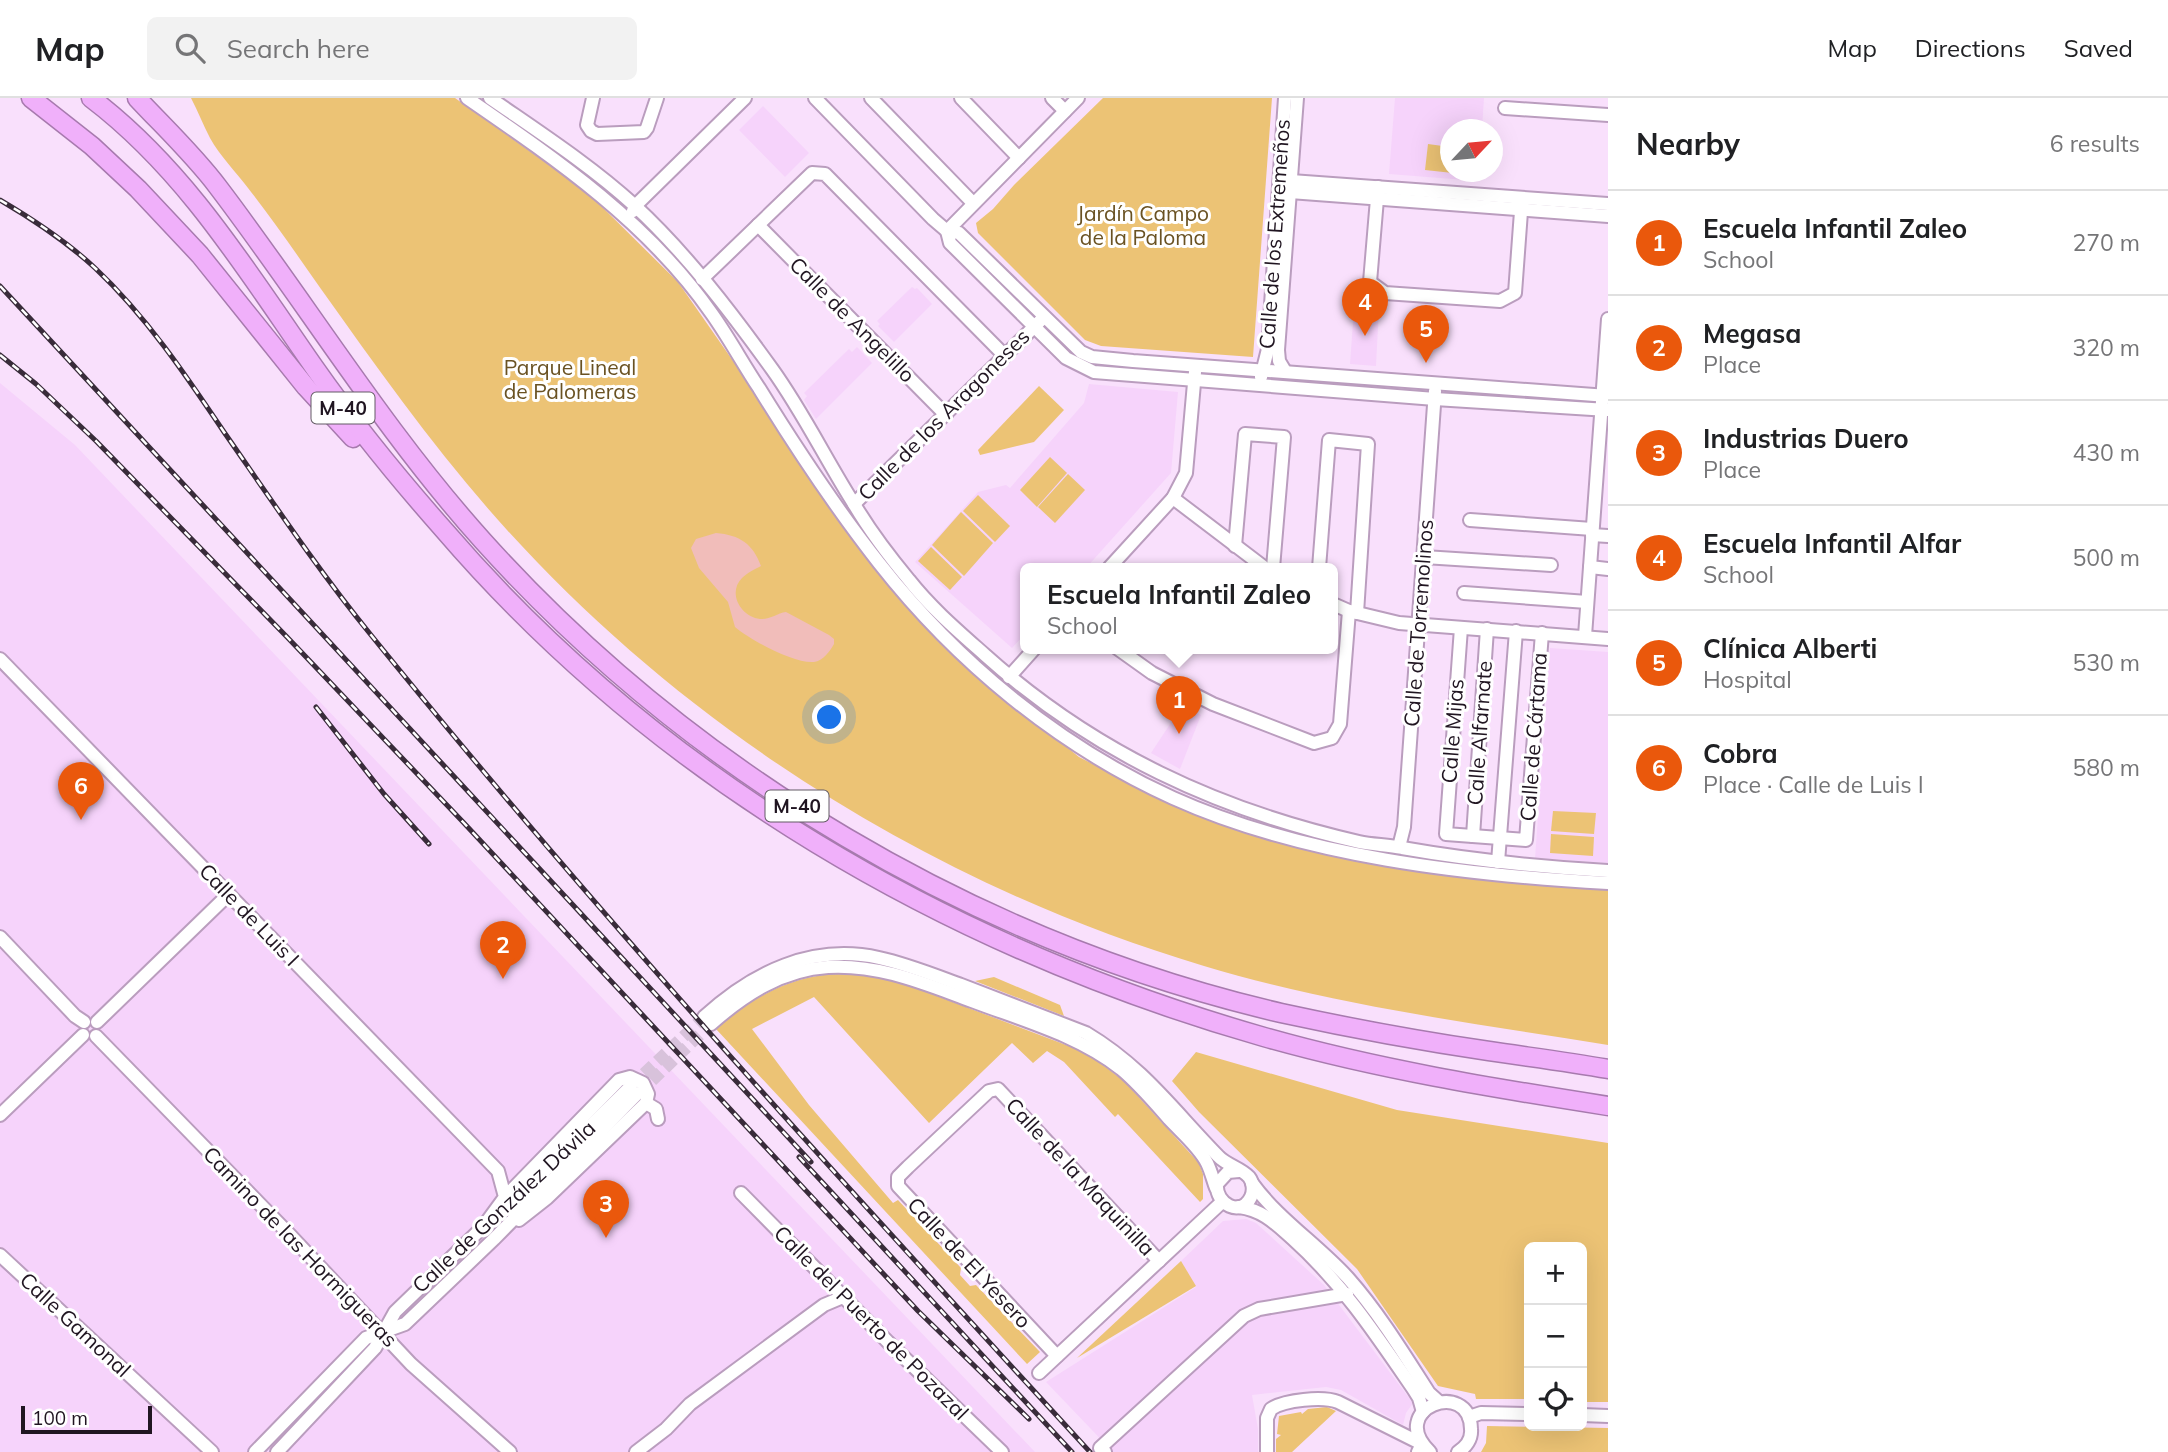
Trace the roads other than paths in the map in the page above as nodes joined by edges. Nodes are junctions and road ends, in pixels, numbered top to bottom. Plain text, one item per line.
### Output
1 (31, 98) edge
2 (91, 98) edge
3 (137, 98) edge
4 (467, 98) edge
5 (490, 98) edge
6 (593, 98) edge
7 (657, 98) edge
8 (746, 98) edge
9 (815, 98) edge
10 (871, 98) edge
11 (961, 98) edge
12 (1052, 98) edge
13 (1078, 98) edge
14 (1285, 98) edge
15 (1297, 98) edge
16 (1505, 108) dead end
17 (1065, 111) junction
18 (1608, 115) edge
19 (1019, 158) junction
20 (1290, 187) junction
21 (1377, 194) junction
22 (973, 203) junction
23 (1521, 204) junction
24 (1608, 204) edge
25 (635, 206) junction
26 (1608, 216) edge
27 (633, 225) junction
28 (758, 225) junction
29 (947, 231) junction
30 (702, 279) junction
31 (1608, 319) edge
32 (1039, 322) junction
33 (737, 354) junction
34 (1004, 356) junction
35 (1195, 366) junction
36 (1263, 370) junction
37 (774, 371) junction
38 (1285, 371) junction
39 (1194, 380) junction
40 (1434, 383) junction
41 (1259, 385) junction
42 (1279, 386) junction
43 (1435, 399) junction
44 (1605, 403) edge
45 (946, 415) junction
46 (785, 429) junction
47 (821, 448) junction
48 (1602, 472) edge
49 (1173, 498) junction
50 (1594, 502) junction
51 (1608, 503) edge
52 (854, 505) junction
53 (428, 512) junction
54 (1470, 520) dead end
55 (1592, 532) junction
56 (1608, 536) edge
57 (1234, 546) junction
58 (1424, 557) junction
59 (1114, 563) edge
60 (1258, 563) edge
61 (1273, 563) edge
62 (1319, 563) edge
63 (1551, 565) dead end
64 (1590, 567) junction
65 (1608, 569) edge
66 (1464, 593) dead end
67 (1587, 602) junction
68 (1338, 606) edge
69 (1353, 612) junction
70 (928, 621) junction
71 (1419, 625) junction
72 (1461, 628) junction
73 (1487, 629) junction
74 (1517, 631) junction
75 (1542, 633) junction
76 (1585, 636) junction
77 (1607, 639) edge
78 (1030, 654) edge
79 (1125, 654) edge
80 (0, 659) edge
81 (1009, 677) junction
82 (1473, 836) junction
83 (1500, 838) junction
84 (1399, 847) junction
85 (1349, 851) junction
86 (1498, 862) junction
87 (1608, 872) edge
88 (1608, 883) edge
89 (229, 894) junction
90 (0, 937) edge
91 (90, 1028) junction
92 (1608, 1069) edge
93 (638, 1094) junction
94 (1608, 1106) edge
95 (0, 1115) edge
96 (658, 1119) dead end
97 (908, 1167) joint
98 (498, 1171) junction
99 (1239, 1171) junction
100 (525, 1176) junction
101 (1252, 1183) junction
102 (740, 1193) dead end
103 (1219, 1196) junction
104 (505, 1197) junction
105 (1239, 1207) junction
106 (483, 1227) junction
107 (0, 1255) edge
108 (1158, 1261) junction
109 (1347, 1294) junction
110 (843, 1297) junction
111 (384, 1333) junction
112 (1057, 1356) junction
113 (1039, 1373) dead end
114 (1439, 1402) junction
115 (1423, 1412) junction
116 (1524, 1414) edge
117 (1587, 1415) edge
118 (1608, 1416) edge
119 (1469, 1417) junction
120 (1423, 1449) edge
121 (1102, 1450) edge
122 (1463, 1450) edge
123 (212, 1452) edge
124 (255, 1452) edge
125 (276, 1452) edge
126 (510, 1452) edge
127 (636, 1452) edge
128 (1002, 1452) edge
129 (1267, 1452) edge

1 - 53 highway
2 - 53 highway, M-40
3 - 92 highway, M-40
4 - 27 street
5 - 25 street
6 - 7 street
8 - 25 street
9 - 29 street
10 - 22 street
11 - 19 street
12 - 17 street
13 - 17 street
14 - 36 street, Calle de los Extremeños
15 - 20 street, Calle de los Extremeños
16 - 18 street
17 - 19 street
19 - 22 street
20 - 21 street
20 - 38 street, Calle de los Extremeños
21 - 23 street
21 - 23 street
22 - 29 street
23 - 24 street
23 - 26 street
25 - 27 street
25 - 30 street
27 - 33 street
28 - 30 street
28 - 34 street
28 - 45 street, Calle de Angelillo
29 - 32 street
30 - 37 street
31 - 44 street
32 - 34 street, Calle de los Aragoneses
32 - 35 street
32 - 39 street
33 - 37 street
33 - 46 street
34 - 45 street, Calle de los Aragoneses
35 - 36 street
35 - 39 street
36 - 38 street
36 - 41 street, Calle de los Extremeños
37 - 47 street
38 - 40 street
38 - 42 street, Calle de los Extremeños
39 - 41 street
39 - 49 street
40 - 43 street, Calle de Torremolinos
40 - 44 street
41 - 42 street
42 - 43 street
43 - 44 street
43 - 58 street, Calle de Torremolinos
44 - 48 street
45 - 52 street, Calle de los Aragoneses
46 - 47 street
46 - 70 street
47 - 52 street
48 - 50 street
49 - 57 street
49 - 59 street
50 - 51 street
50 - 55 street
52 - 81 street
53 - 94 highway, M-40
54 - 55 street
55 - 56 street
55 - 64 street
57 - 60 street
57 - 61 street
58 - 63 street
58 - 71 street, Calle de Torremolinos
62 - 69 street
64 - 65 street
64 - 67 street
66 - 67 street
67 - 76 street
68 - 69 street
69 - 71 street
69 - 79 street
70 - 81 street
70 - 85 street
71 - 72 street
71 - 84 street, Calle de Torremolinos
72 - 73 street
72 - 82 street, Calle Mijas
73 - 74 street
73 - 82 street, Calle Alfarnate
74 - 75 street
74 - 83 street
75 - 76 street
75 - 83 street, Calle de Cártama
76 - 77 street
78 - 81 street
80 - 89 street, Calle de Luis I
81 - 84 street
82 - 83 street
83 - 86 street
84 - 85 street
84 - 86 street
85 - 88 street
86 - 87 street
89 - 91 street
89 - 98 street, Calle de Luis I
90 - 91 street, Camino de las Hormigueras
91 - 95 street
91 - 111 street, Camino de las Hormigueras
93 - 96 street
93 - 100 street, Calle de González Dávila
93 - 106 street, Calle de González Dávila
93 - 111 street, Calle de González Dávila
97 - 108 street, Calle de la Maquinilla
97 - 112 street, Calle de El Yesero
98 - 100 street
98 - 104 street, Calle de Luis I
99 - 101 street
99 - 103 street
99 - 103 street
100 - 104 street, Calle de González Dávila
101 - 105 street
101 - 114 street
102 - 110 street, Calle del Puerto de Pozazal
103 - 105 street
103 - 108 street
104 - 106 street
105 - 109 street
106 - 111 street, Calle de González Dávila
107 - 123 street, Calle Gamonal
108 - 112 street
109 - 115 street
109 - 121 street
110 - 127 street
110 - 128 street, Calle del Puerto de Pozazal
111 - 124 street, Calle de González Dávila
111 - 125 street, Calle de González Dávila
111 - 126 street, Camino de las Hormigueras
112 - 113 street
114 - 115 street
114 - 119 street
115 - 120 street
116 - 119 street
117 - 118 street
119 - 122 street
120 - 129 street

